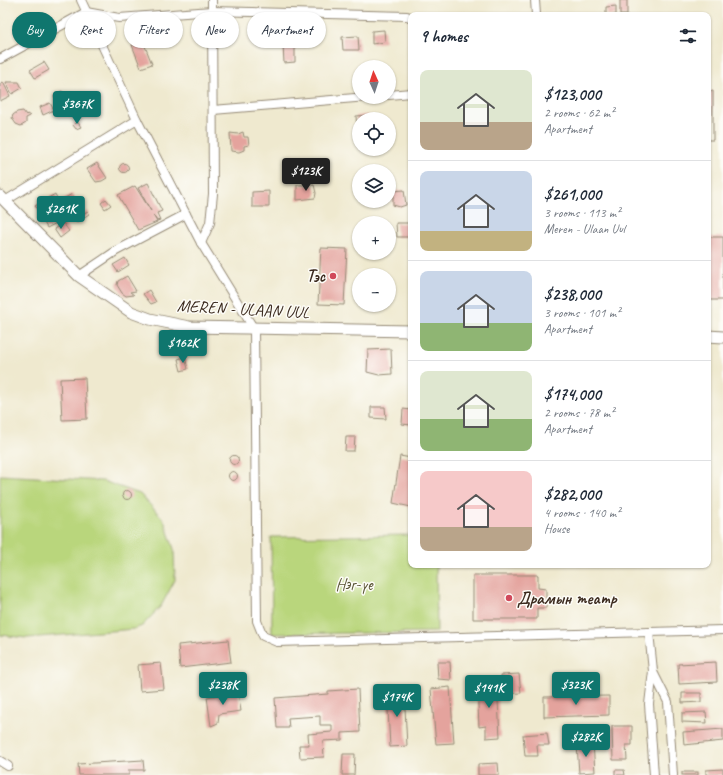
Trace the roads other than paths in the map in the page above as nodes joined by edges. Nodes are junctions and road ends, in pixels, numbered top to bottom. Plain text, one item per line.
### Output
1 (81, 0) edge
2 (212, 0) edge
3 (535, 0) edge
4 (212, 11) junction
5 (86, 12) edge
6 (536, 12) edge
7 (408, 16) edge
8 (116, 17) edge
9 (65, 23) edge
10 (103, 48) edge
11 (0, 59) edge
12 (408, 93) edge
13 (396, 94) edge
14 (352, 98) edge
15 (213, 110) junction
16 (137, 120) junction
17 (2, 198) edge
18 (186, 214) junction
19 (201, 243) junction
20 (79, 276) junction
21 (254, 329) junction
22 (408, 331) edge
23 (711, 336) edge
24 (723, 337) edge
25 (723, 630) edge
26 (649, 632) junction
27 (653, 671) junction
28 (0, 761) edge
29 (8, 766) dead end
30 (654, 775) edge
31 (673, 775) edge

1 - 5 street
2 - 4 street
3 - 6 street
4 - 7 street
4 - 8 street
4 - 15 street
9 - 11 street
10 - 16 street
12 - 13 street
14 - 15 street
15 - 19 street
16 - 17 street
16 - 18 street
17 - 20 street, MEREN - ULAAN UUL
18 - 19 street
18 - 20 street
19 - 21 street
20 - 21 street, MEREN - ULAAN UUL
21 - 22 street, MEREN - ULAAN UUL
21 - 26 street
23 - 24 street
25 - 26 street
26 - 27 street
27 - 30 street
27 - 31 street
28 - 29 street

